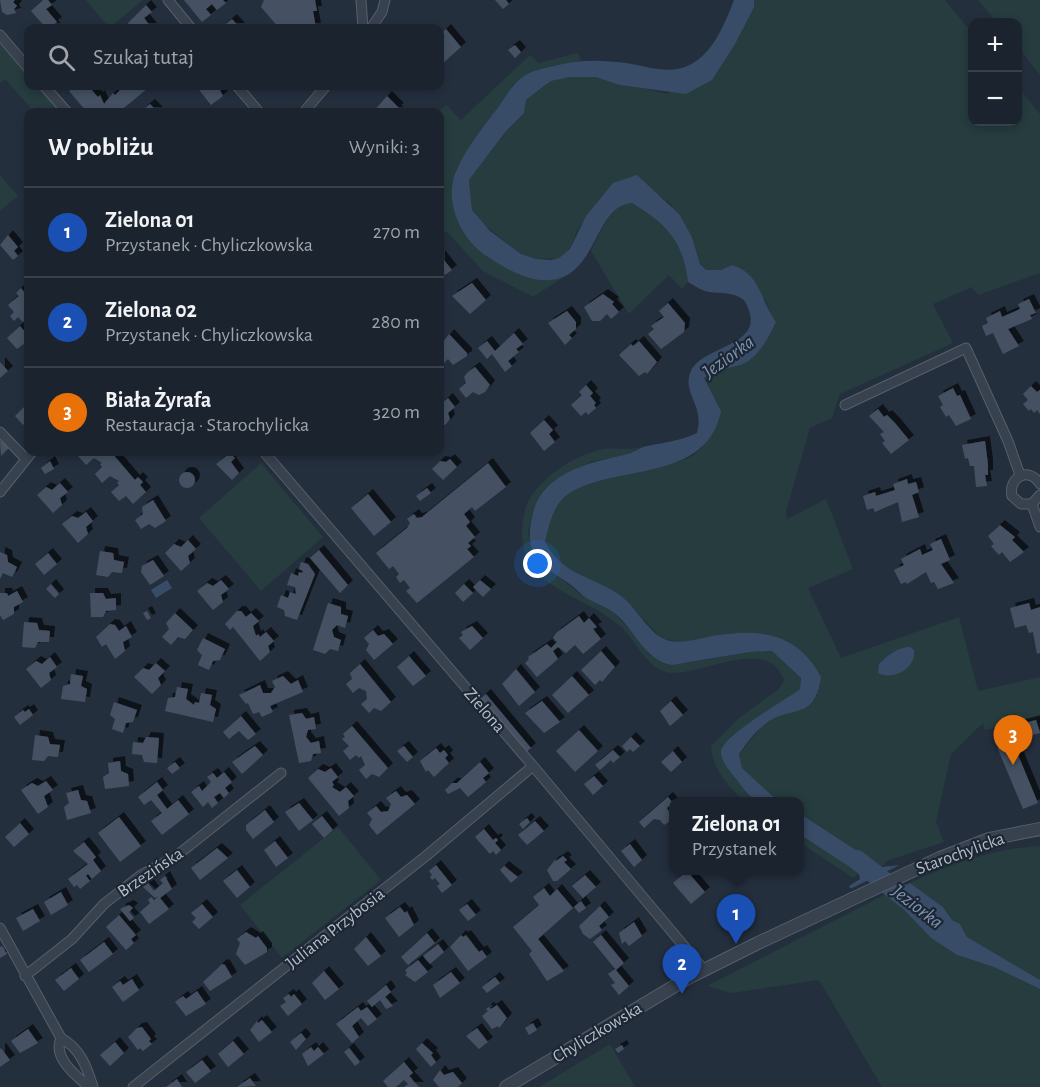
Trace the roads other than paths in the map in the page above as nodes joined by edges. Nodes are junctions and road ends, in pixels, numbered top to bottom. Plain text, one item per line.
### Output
1 (168, 0) edge
2 (361, 0) edge
3 (385, 0) edge
4 (188, 24) edge
5 (363, 24) edge
6 (374, 24) edge
7 (0, 35) edge
8 (24, 63) edge
9 (48, 90) edge
10 (240, 90) edge
11 (323, 90) edge
12 (63, 108) edge
13 (255, 108) edge
14 (307, 108) edge
15 (845, 405) dead end
16 (0, 432) edge
17 (24, 451) edge
18 (28, 456) edge
19 (267, 456) edge
20 (1020, 475) junction
21 (1040, 484) edge
22 (0, 492) edge
23 (1040, 495) edge
24 (1032, 504) junction
25 (1040, 527) edge
26 (534, 766) junction
27 (281, 773) dead end
28 (1040, 829) edge
29 (883, 884) joint
30 (0, 928) edge
31 (704, 970) junction
32 (25, 976) junction
33 (61, 1038) junction
34 (91, 1087) edge
35 (133, 1087) edge
36 (506, 1087) edge

1 - 4 street
2 - 5 street
3 - 6 street
7 - 8 street
9 - 12 street
10 - 13 street
11 - 14 street
15 - 20 street
16 - 17 street
18 - 22 street
19 - 26 street, Zielona
20 - 21 street
20 - 24 street
23 - 24 street
24 - 25 street
26 - 31 street, Zielona
26 - 35 street, Juliana Przybosia
27 - 32 street, Brzezińska
28 - 29 street, Starochylicka
29 - 31 street, Chyliczkowska
30 - 32 street
31 - 36 street, Chyliczkowska
32 - 33 street
33 - 34 street
33 - 34 street

